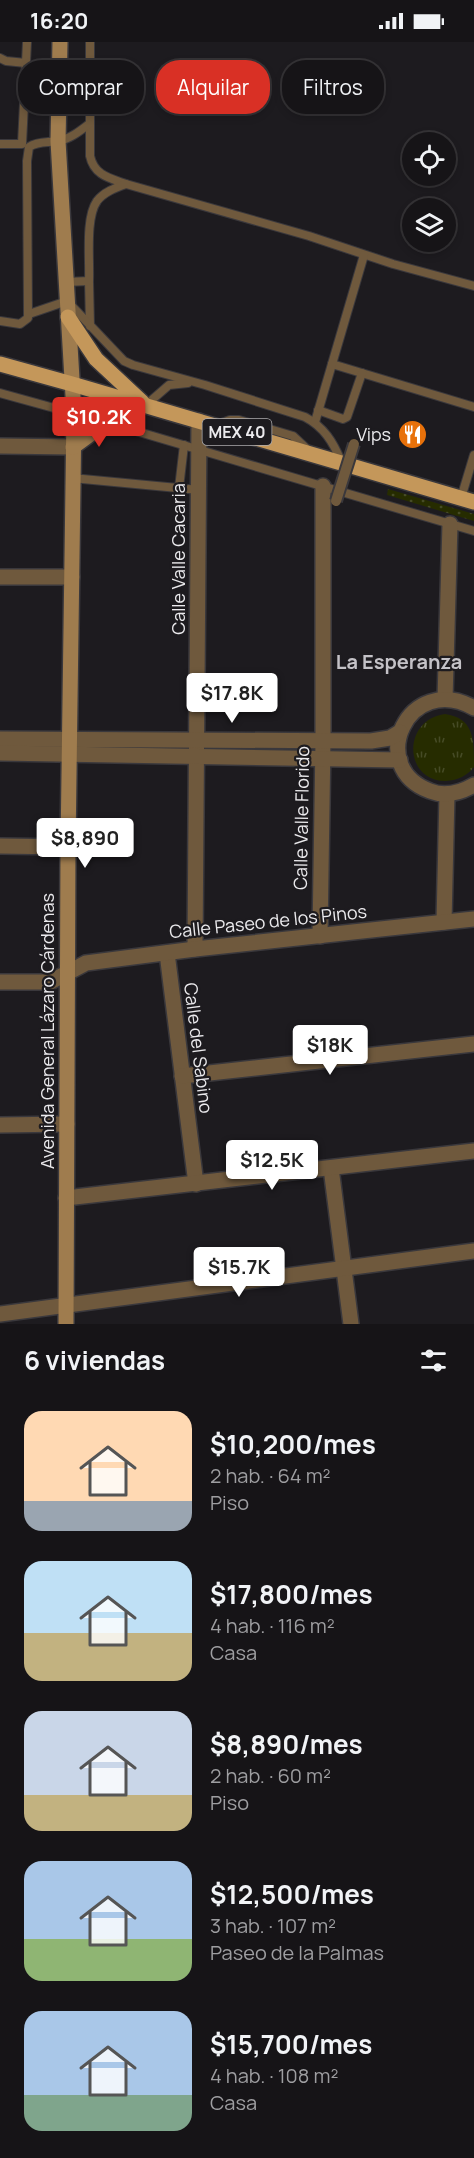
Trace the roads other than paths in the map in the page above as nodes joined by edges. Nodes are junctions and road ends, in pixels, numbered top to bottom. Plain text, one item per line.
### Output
1 (27, 42) edge
2 (60, 42) edge
3 (90, 42) edge
4 (0, 58) edge
5 (26, 60) edge
6 (18, 62) edge
7 (23, 114) edge
8 (89, 124) junction
9 (58, 141) junction
10 (0, 144) edge
11 (126, 184) junction
12 (364, 255) junction
13 (89, 281) junction
14 (66, 282) junction
15 (474, 286) edge
16 (67, 301) junction
17 (29, 314) junction
18 (68, 317) junction
19 (0, 321) edge
20 (90, 326) junction
21 (0, 364) edge
22 (332, 364) junction
23 (362, 373) junction
24 (72, 384) junction
25 (205, 385) junction
26 (0, 393) edge
27 (146, 405) junction
28 (474, 407) edge
29 (318, 410) junction
30 (74, 413) junction
31 (315, 422) junction
32 (207, 423) junction
33 (112, 424) junction
34 (354, 444) dead end
35 (184, 445) junction
36 (0, 446) edge
37 (73, 447) junction
38 (199, 449) junction
39 (474, 455) edge
40 (342, 463) junction
41 (72, 478) junction
42 (323, 486) junction
43 (179, 488) junction
44 (199, 490) junction
45 (468, 500) edge
46 (336, 501) dead end
47 (450, 524) junction
48 (474, 531) edge
49 (0, 577) edge
50 (72, 577) junction
51 (446, 699) junction
52 (474, 708) edge
53 (400, 732) junction
54 (0, 739) edge
55 (71, 739) junction
56 (198, 740) junction
57 (323, 741) junction
58 (0, 753) edge
59 (70, 755) junction
60 (198, 757) junction
61 (322, 759) junction
62 (400, 760) junction
63 (474, 784) edge
64 (447, 794) junction
65 (0, 846) edge
66 (68, 847) junction
67 (474, 919) edge
68 (444, 922) junction
69 (320, 936) junction
70 (195, 949) junction
71 (166, 953) junction
72 (68, 973) junction
73 (0, 982) edge
74 (474, 1044) edge
75 (182, 1076) junction
76 (67, 1124) junction
77 (0, 1125) edge
78 (474, 1151) edge
79 (331, 1168) junction
80 (196, 1184) junction
81 (66, 1198) junction
82 (474, 1251) edge
83 (344, 1267) junction
84 (66, 1306) junction
85 (0, 1314) edge
86 (66, 1324) edge
87 (351, 1324) edge

1 - 5 lane
2 - 9 main road, Avenida General Lázaro Cárdenas
3 - 8 lane
4 - 6 lane
7 - 10 lane
8 - 9 lane
8 - 11 lane
9 - 14 main road, Avenida General Lázaro Cárdenas
9 - 17 lane
11 - 12 lane
11 - 13 lane
12 - 15 lane
12 - 22 lane
13 - 14 lane
13 - 20 lane
14 - 16 main road, Avenida General Lázaro Cárdenas
16 - 17 lane
16 - 18 main road, Avenida General Lázaro Cárdenas
16 - 20 lane
17 - 19 lane
18 - 24 main road, Avenida General Lázaro Cárdenas
18 - 27 main road
20 - 25 lane
21 - 24 main road, MEX 40
22 - 23 lane
22 - 29 lane
23 - 28 lane
23 - 29 lane
24 - 27 main road, MEX 40
24 - 30 main road, Avenida General Lázaro Cárdenas
25 - 27 lane
25 - 31 lane
26 - 30 lane
27 - 32 main road, MEX 40
29 - 31 lane
30 - 33 lane
30 - 37 main road, Avenida General Lázaro Cárdenas
31 - 40 lane
32 - 38 street, Calle Valle Cacaria
32 - 40 main road, MEX 40
33 - 35 lane
33 - 37 main road
34 - 46 street, bridge
35 - 38 lane
35 - 43 lane
36 - 37 street
37 - 41 main road, Avenida General Lázaro Cárdenas
38 - 42 lane
38 - 44 street, Calle Valle Cacaria
39 - 45 lane
40 - 45 main road, MEX 40
41 - 43 lane
41 - 50 main road, Avenida General Lázaro Cárdenas
42 - 47 lane
42 - 57 street, Calle Valle Florido
43 - 44 lane
44 - 56 street, Calle Valle Cacaria
47 - 48 lane
47 - 51 street
49 - 50 street
50 - 55 main road, Avenida General Lázaro Cárdenas
51 - 52 street
51 - 53 street
53 - 57 street
53 - 62 street
54 - 55 street
55 - 56 street
55 - 59 main road, Avenida General Lázaro Cárdenas
56 - 57 street
56 - 60 street, Calle Valle Cacaria
57 - 61 street, Calle Valle Florido
58 - 59 street
59 - 60 street
59 - 66 main road, Avenida General Lázaro Cárdenas
60 - 61 street
60 - 70 street, Calle Valle Cacaria
61 - 62 street
61 - 69 street, Calle Valle Florido
62 - 64 street
63 - 64 street
64 - 68 street
65 - 66 street
66 - 72 main road, Avenida General Lázaro Cárdenas
67 - 68 street, Calle Paseo de los Pinos
68 - 69 street, Calle Paseo de los Pinos
69 - 70 street, Calle Paseo de los Pinos
70 - 71 street, Calle Paseo de los Pinos
71 - 72 street, Calle Paseo de los Pinos
71 - 75 street, Calle del Sabino
72 - 73 street, Calle Paseo de los Pinos
72 - 76 main road, Avenida General Lázaro Cárdenas
74 - 75 street
75 - 80 street, Calle del Sabino
76 - 77 street
76 - 81 main road, Avenida General Lázaro Cárdenas
78 - 79 street
79 - 80 street
79 - 83 street
80 - 81 street
81 - 84 main road, Avenida General Lázaro Cárdenas
82 - 83 street
83 - 84 street
83 - 87 street
84 - 85 street
84 - 86 main road, Avenida General Lázaro Cárdenas

